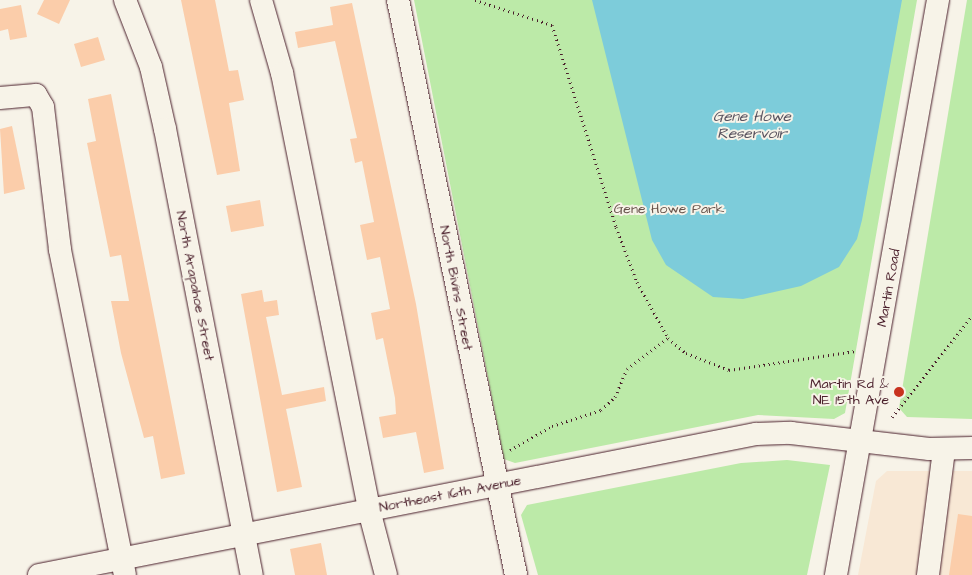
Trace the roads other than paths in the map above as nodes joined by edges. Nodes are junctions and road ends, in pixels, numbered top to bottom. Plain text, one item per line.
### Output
1 (125, 0) edge
2 (261, 0) edge
3 (398, 0) edge
4 (938, 0) edge
5 (0, 98) edge
6 (862, 441) junction
7 (972, 448) edge
8 (944, 450) junction
9 (495, 485) junction
10 (369, 510) junction
11 (243, 535) junction
12 (124, 567) edge
13 (39, 575) edge
14 (252, 575) edge
15 (386, 575) edge
16 (516, 575) edge
17 (836, 575) edge
18 (928, 575) edge

1 - 11 street, North Arapahoe Street
2 - 10 street
3 - 9 street, North Bivins Street
4 - 6 street, Martin Road
5 - 12 street
6 - 8 street, Northeast 16th Avenue
6 - 9 street, Northeast 16th Avenue
6 - 17 street, Martin Road
7 - 8 street, Northeast 16th Avenue
8 - 18 street
9 - 10 street, Northeast 16th Avenue
9 - 16 street, North Bivins Street
10 - 11 street, Northeast 16th Avenue
10 - 15 street
11 - 12 street, Northeast 16th Avenue
11 - 14 street, North Arapahoe Street
12 - 13 street, Northeast 16th Avenue

